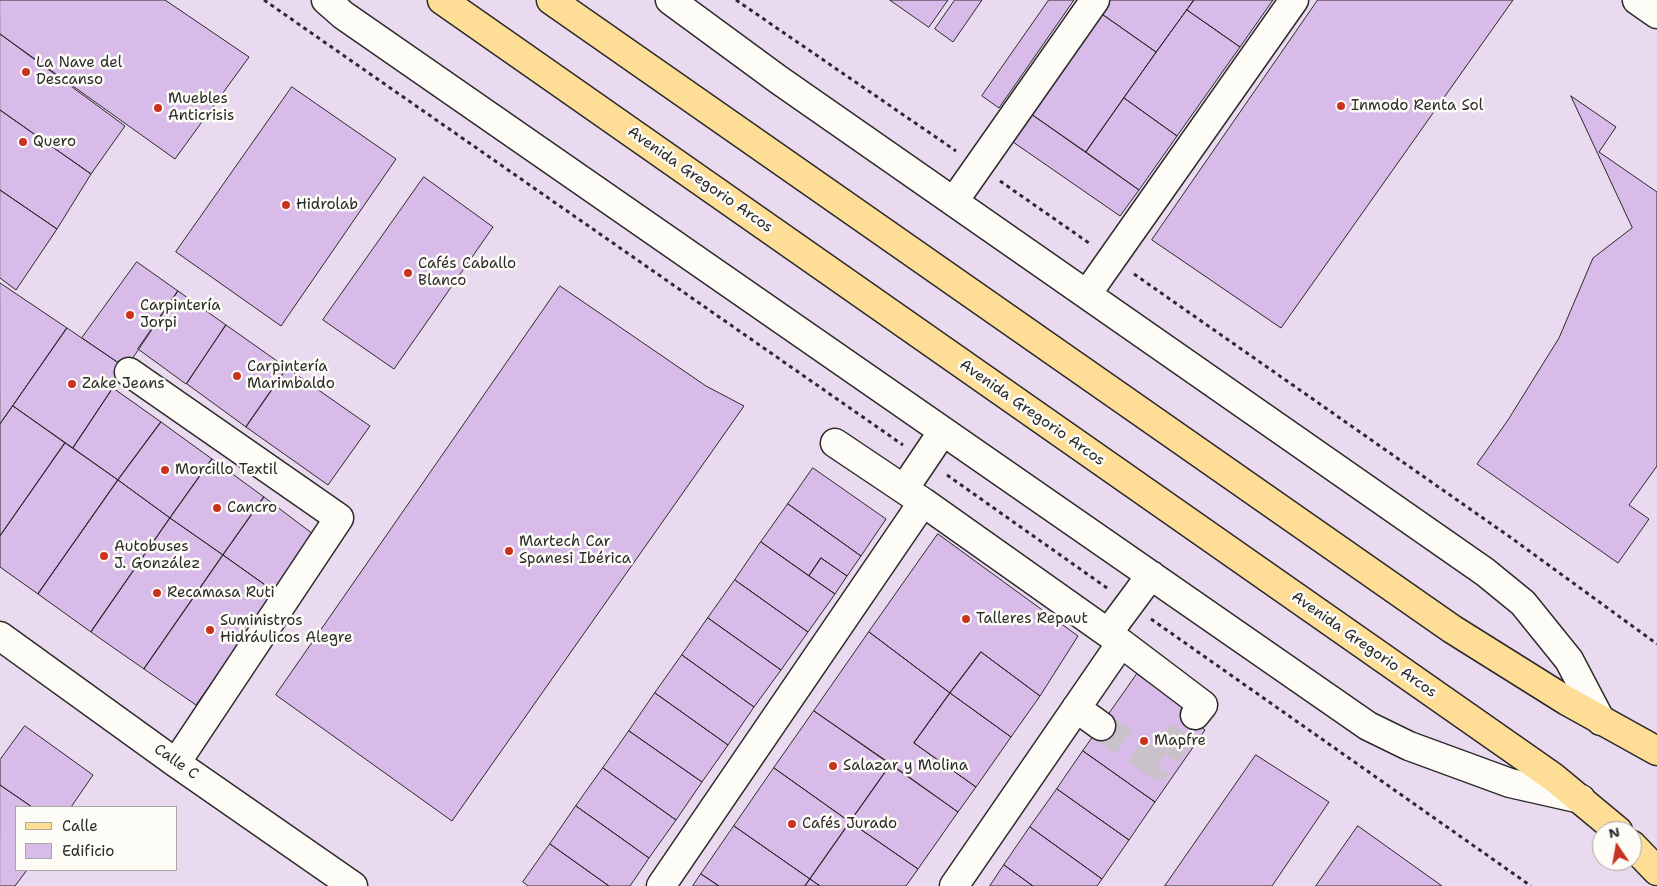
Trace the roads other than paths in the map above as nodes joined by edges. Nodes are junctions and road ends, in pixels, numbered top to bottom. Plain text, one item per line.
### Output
1 (326, 0) edge
2 (442, 0) edge
3 (551, 0) edge
4 (670, 0) edge
5 (1095, 0) edge
6 (1294, 0) edge
7 (1637, 0) edge
8 (1657, 14) edge
9 (954, 201) junction
10 (1087, 294) junction
11 (129, 372) dead end
12 (943, 431) junction
13 (835, 442) dead end
14 (913, 496) junction
15 (1151, 575) junction
16 (0, 636) edge
17 (1115, 638) junction
18 (1076, 708) junction
19 (1195, 715) tunnel mouth
20 (1601, 721) junction
21 (1101, 726) tunnel mouth
22 (1657, 751) edge
23 (176, 763) junction
24 (1581, 799) junction
25 (1606, 821) edge
26 (1644, 857) edge
27 (1657, 881) edge
28 (353, 886) edge
29 (661, 886) edge
30 (954, 886) edge

1 - 12 street
2 - 24 main road, Avenida Gregorio Arcos
3 - 20 main road
4 - 9 street
5 - 9 street
6 - 10 street
7 - 8 street
9 - 10 street
10 - 20 street
11 - 23 street
12 - 14 street
12 - 15 street
13 - 14 street
14 - 17 street
14 - 29 street
15 - 17 street
15 - 24 street
16 - 23 street, Calle C
17 - 18 street
17 - 19 street
18 - 21 street
18 - 30 street
20 - 22 main road
23 - 28 street, Calle C
24 - 25 main road, Avenida Gregorio Arcos
26 - 27 street

